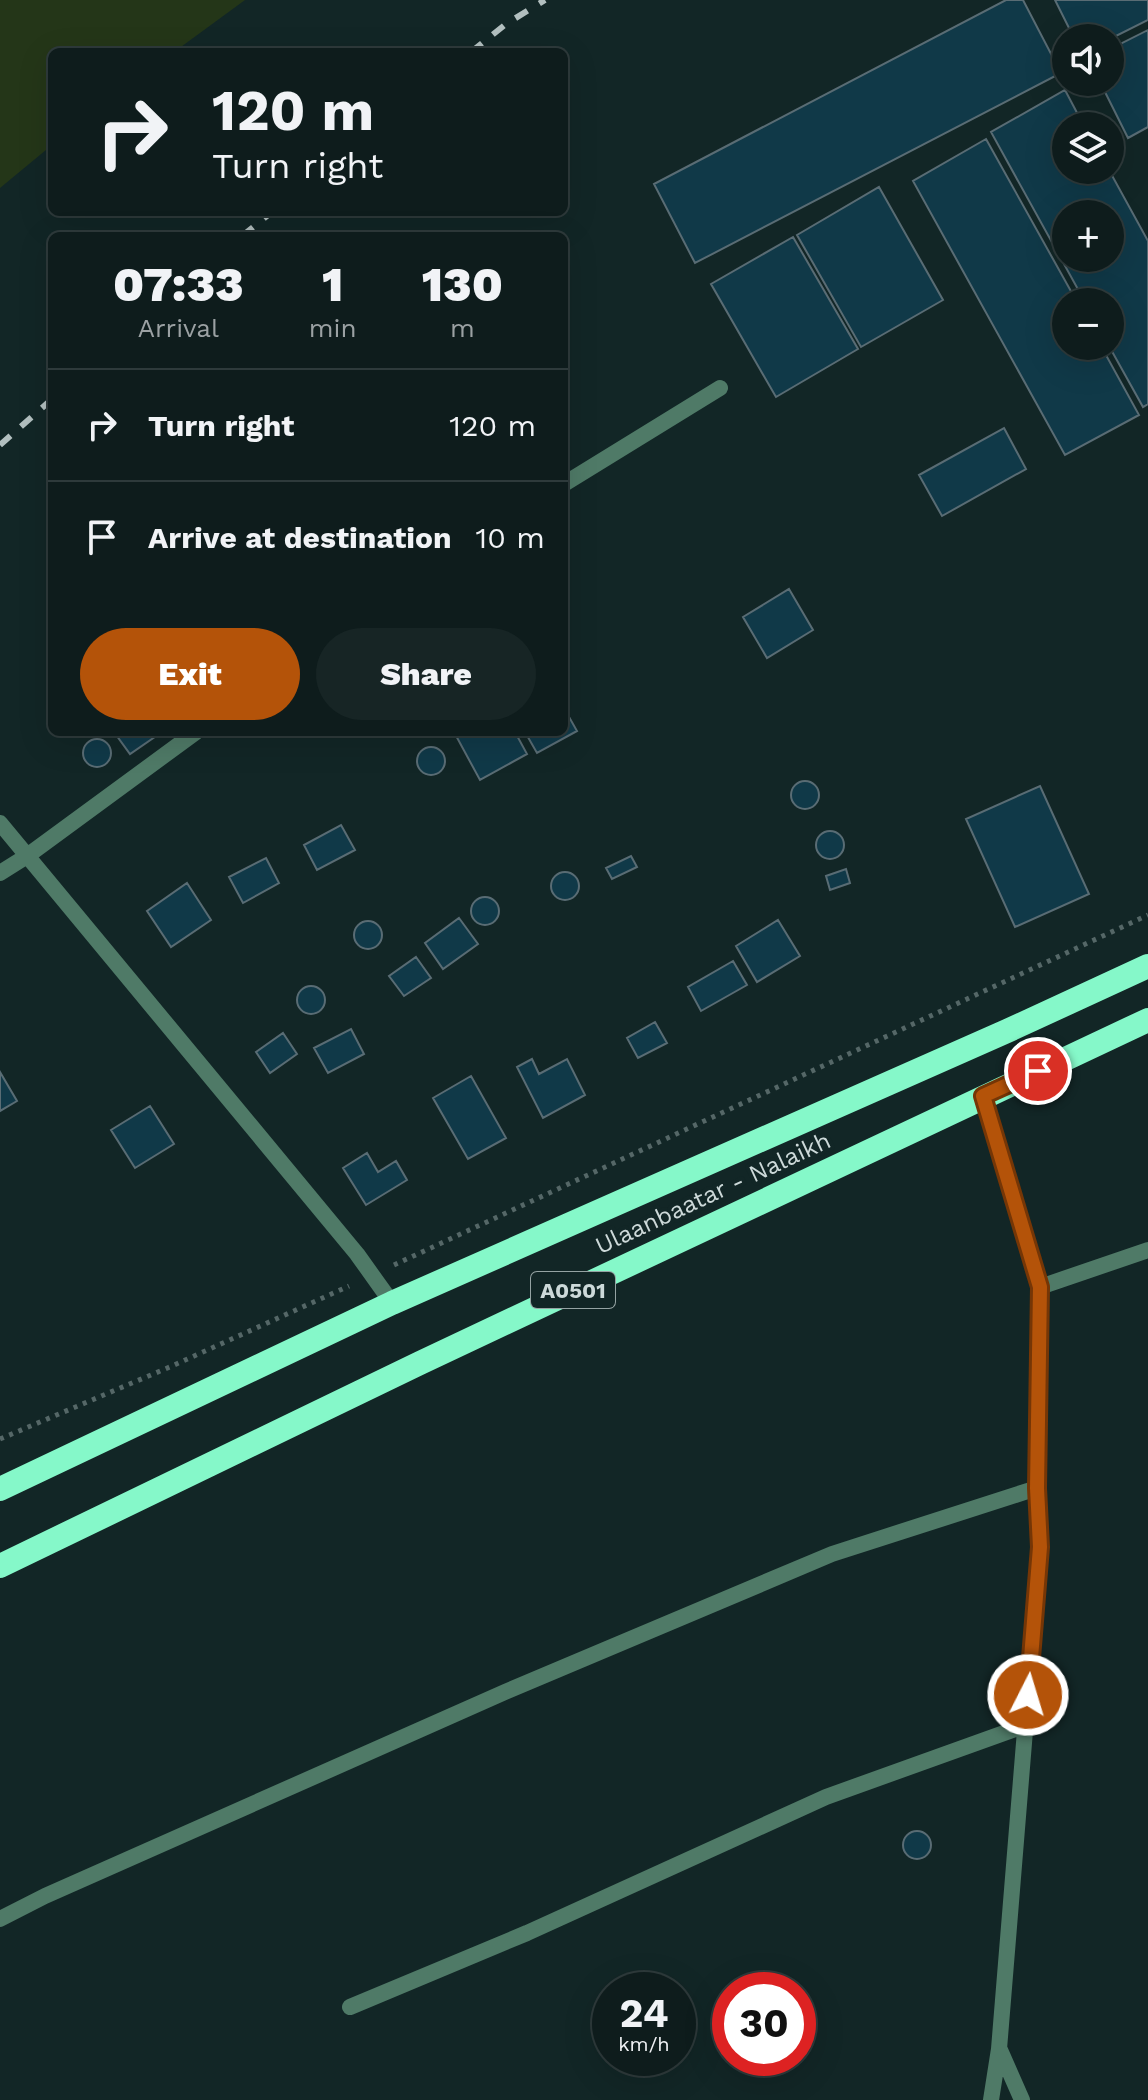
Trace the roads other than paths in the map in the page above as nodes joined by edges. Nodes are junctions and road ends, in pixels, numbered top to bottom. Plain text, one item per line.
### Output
1 (720, 388) dead end
2 (568, 482) edge
3 (191, 736) edge
4 (0, 823) edge
5 (27, 856) junction
6 (0, 873) edge
7 (1148, 966) edge
8 (1148, 1020) edge
9 (983, 1096) junction
10 (1148, 1250) edge
11 (1040, 1287) junction
12 (392, 1303) junction
13 (1037, 1488) junction
14 (0, 1489) edge
15 (0, 1566) edge
16 (1026, 1725) junction
17 (0, 1919) edge
18 (350, 2007) dead end
19 (999, 2049) junction
20 (991, 2100) edge
21 (1022, 2100) edge

1 - 2 street
3 - 5 street
4 - 5 street
5 - 6 street
5 - 12 street
7 - 12 highway, Ulaanbaatar - Nalaikh / A0501
8 - 9 highway, Ulaanbaatar - Nalaikh / A0501
9 - 11 street
9 - 15 highway, Ulaanbaatar - Nalaikh / A0501
10 - 11 street
11 - 13 street
12 - 14 highway, Ulaanbaatar - Nalaikh / A0501
13 - 16 street
13 - 17 street
16 - 18 street
16 - 19 street
19 - 20 street
19 - 21 street

